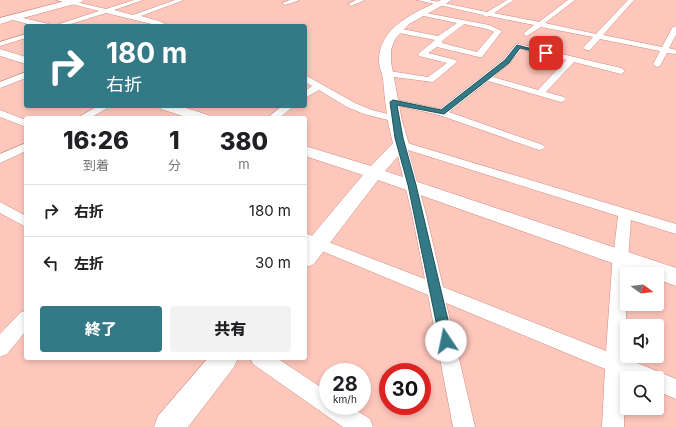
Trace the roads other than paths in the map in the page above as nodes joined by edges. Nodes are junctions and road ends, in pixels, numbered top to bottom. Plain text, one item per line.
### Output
1 (59, 0) edge
2 (140, 0) edge
3 (181, 0) edge
4 (297, 0) edge
5 (362, 0) edge
6 (420, 0) edge
7 (511, 0) edge
8 (572, 0) edge
9 (631, 0) edge
10 (75, 1) edge
11 (444, 2) edge
12 (285, 3) dead end
13 (351, 4) dead end
14 (105, 11) junction
15 (422, 14) junction
16 (489, 14) junction
17 (132, 17) junction
18 (13, 18) junction
19 (480, 18) dead end
20 (0, 21) edge
21 (462, 22) junction
22 (38, 24) edge
23 (63, 24) edge
24 (156, 24) edge
25 (542, 24) junction
26 (676, 28) edge
27 (397, 30) junction
28 (527, 34) dead end
29 (598, 36) junction
30 (24, 37) edge
31 (437, 41) junction
32 (0, 44) edge
33 (587, 48) dead end
34 (664, 49) junction
35 (0, 52) edge
36 (676, 52) edge
37 (572, 59) junction
38 (24, 60) edge
39 (657, 64) dead end
40 (621, 71) dead end
41 (389, 74) junction
42 (24, 75) edge
43 (486, 78) junction
44 (307, 79) edge
45 (0, 85) edge
46 (319, 86) junction
47 (540, 93) junction
48 (307, 94) edge
49 (561, 99) dead end
50 (393, 102) junction
51 (102, 108) edge
52 (172, 108) edge
53 (286, 108) edge
54 (442, 112) junction
55 (0, 113) edge
56 (86, 116) edge
57 (197, 116) edge
58 (275, 116) edge
59 (396, 119) junction
60 (24, 123) edge
61 (401, 144) junction
62 (24, 147) edge
63 (539, 148) dead end
64 (307, 152) edge
65 (0, 159) edge
66 (375, 172) junction
67 (412, 185) junction
68 (0, 207) edge
69 (626, 214) junction
70 (24, 221) edge
71 (676, 229) edge
72 (311, 241) edge
73 (307, 253) edge
74 (620, 257) junction
75 (676, 277) edge
76 (436, 292) junction
77 (24, 320) edge
78 (0, 348) edge
79 (223, 360) edge
80 (263, 360) edge
81 (615, 364) junction
82 (632, 371) edge
83 (664, 384) edge
84 (676, 388) edge
85 (319, 398) edge
86 (344, 415) edge
87 (169, 427) edge
88 (362, 427) edge
89 (464, 427) edge
90 (613, 427) edge

1 - 10 street
2 - 14 street
3 - 17 street
4 - 12 street
5 - 13 street
6 - 11 street
7 - 16 street
8 - 25 street
9 - 29 street
10 - 14 street
10 - 18 street
11 - 15 street
11 - 16 street
14 - 17 street
14 - 23 street
15 - 21 street
15 - 27 street
16 - 19 street
16 - 25 street
17 - 24 street
18 - 20 street
18 - 22 street
21 - 31 street
21 - 31 street
25 - 28 street
25 - 29 street
26 - 34 street
27 - 31 street
27 - 41 street
29 - 33 street
29 - 34 street
30 - 32 street
31 - 41 street
34 - 36 street
34 - 39 street
35 - 38 street
37 - 40 street
37 - 43 street
37 - 47 street
41 - 50 street
42 - 45 street
43 - 47 street
43 - 54 street
44 - 46 street
46 - 48 street
46 - 59 street
47 - 49 street
50 - 54 street
50 - 59 street
51 - 56 street
52 - 57 street
53 - 58 street
54 - 63 street
55 - 60 street
59 - 61 street
61 - 66 street
61 - 67 street
61 - 69 street
62 - 65 street
64 - 66 street
66 - 67 street
66 - 72 street
67 - 74 street
67 - 76 street
68 - 70 street
69 - 71 street
69 - 74 street
72 - 73 street
72 - 76 street
74 - 75 street
74 - 81 street
76 - 81 street
76 - 89 street
77 - 78 street
79 - 87 street
80 - 85 street
81 - 82 street
81 - 90 street
83 - 84 street
86 - 88 street

